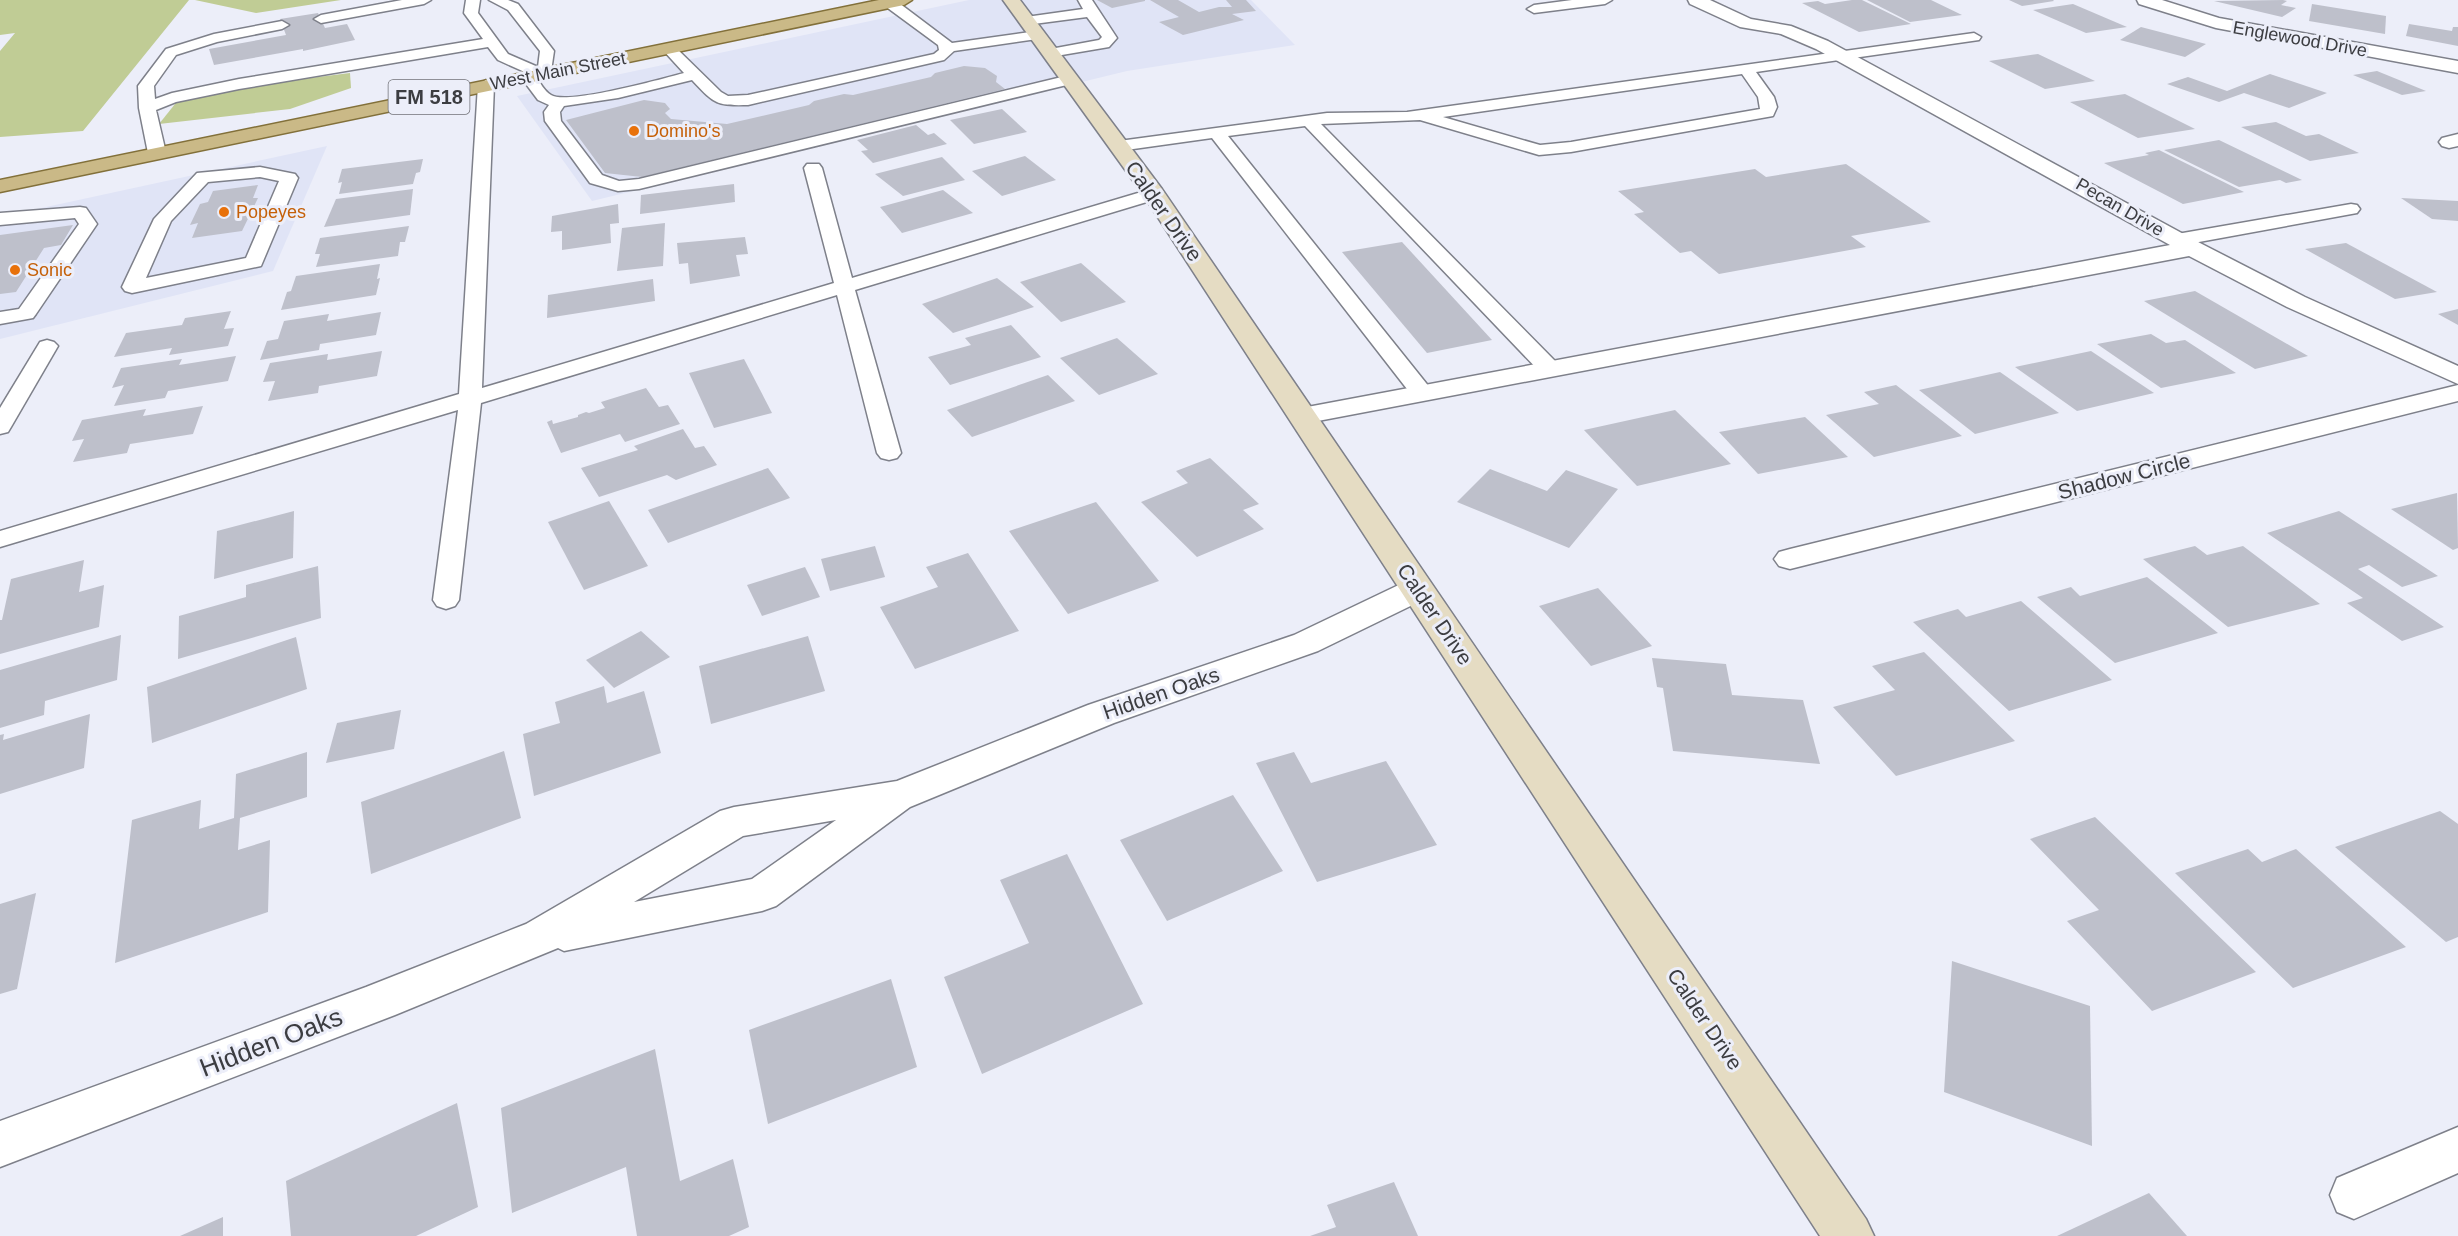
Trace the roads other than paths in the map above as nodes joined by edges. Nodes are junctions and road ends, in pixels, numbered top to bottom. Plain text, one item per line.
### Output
1 (424, 0) edge
2 (473, 0) edge
3 (496, 0) edge
4 (1011, 0) edge
5 (1605, 0) edge
6 (1696, 0) edge
7 (2145, 0) edge
8 (897, 2) edge
9 (1752, 5) dead end
10 (1088, 6) edge
11 (1534, 9) dead end
12 (321, 19) dead end
13 (282, 25) dead end
14 (1785, 30) junction
15 (1038, 36) junction
16 (1974, 37) dead end
17 (492, 42) junction
18 (946, 48) junction
19 (669, 49) junction
20 (1839, 55) junction
21 (2458, 67) edge
22 (1745, 68) junction
23 (695, 75) junction
24 (537, 76) junction
25 (1070, 80) junction
26 (486, 85) junction
27 (558, 103) junction
28 (147, 108) junction
29 (1418, 115) junction
30 (1308, 120) junction
31 (1216, 132) junction
32 (1119, 146) junction
33 (189, 147) junction
34 (157, 153) junction
35 (813, 168) dead end
36 (203, 177) junction
37 (0, 186) edge
38 (1154, 194) junction
39 (2351, 209) dead end
40 (0, 219) edge
41 (2184, 244) junction
42 (844, 287) junction
43 (0, 318) edge
44 (46, 346) dead end
45 (1550, 369) junction
46 (2458, 376) edge
47 (1422, 393) junction
48 (2458, 393) edge
49 (470, 400) junction
50 (1302, 416) junction
51 (0, 427) edge
52 (889, 453) dead end
53 (0, 539) edge
54 (1790, 559) dead end
55 (1418, 590) junction
56 (446, 600) dead end
57 (901, 795) junction
58 (541, 937) junction
59 (0, 1144) edge
60 (2458, 1150) edge
61 (2354, 1195) dead end
62 (1849, 1236) edge

1 - 12 lane
2 - 17 lane
3 - 24 lane
4 - 15 street, Calder Drive
5 - 11 lane
6 - 14 street, Pecan Drive
7 - 21 street, Englewood Drive
8 - 18 lane
8 - 19 main road, West Main Street / FM 518
9 - 14 street, Pecan Drive
10 - 15 lane
10 - 15 lane
13 - 28 lane
14 - 20 street, Pecan Drive
15 - 18 lane
15 - 25 street, Calder Drive
16 - 20 lane
17 - 24 lane
17 - 28 lane
18 - 23 lane
19 - 23 lane
19 - 24 main road, West Main Street / FM 518
20 - 22 lane
20 - 41 street, Pecan Drive
22 - 29 lane
22 - 29 lane
23 - 27 lane
24 - 26 main road, West Main Street / FM 518
24 - 27 lane
25 - 27 lane
25 - 32 street, Calder Drive
26 - 33 main road, West Main Street / FM 518
26 - 49 lane
28 - 34 lane
29 - 30 lane
30 - 31 lane
30 - 45 lane
31 - 32 lane
31 - 47 lane
32 - 38 street, Calder Drive
33 - 34 main road, West Main Street / FM 518
33 - 36 lane
34 - 37 main road, West Main Street / FM 518
35 - 42 lane
36 - 36 lane
38 - 42 lane
38 - 50 street, Calder Drive
39 - 41 lane
40 - 43 lane
41 - 45 street
41 - 46 street, Pecan Drive
42 - 49 lane
42 - 52 lane
44 - 51 lane
45 - 47 street
47 - 50 street
48 - 54 street, Shadow Circle
49 - 53 lane
49 - 56 lane
50 - 55 street, Calder Drive
55 - 57 street, Hidden Oaks
55 - 62 street, Calder Drive
57 - 58 street, Hidden Oaks
57 - 58 street, Hidden Oaks
58 - 59 street, Hidden Oaks
60 - 61 street

